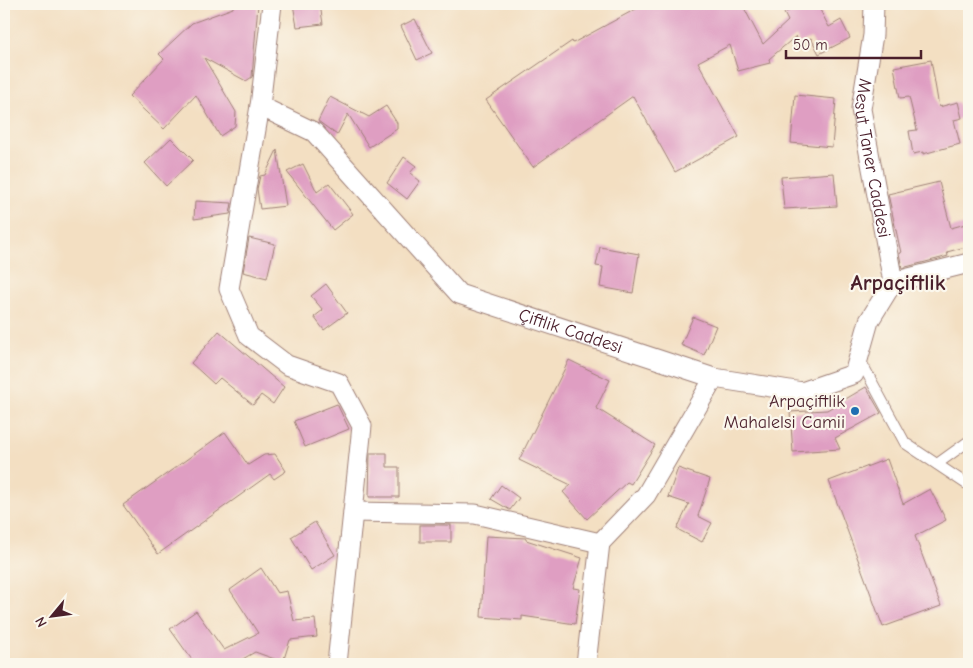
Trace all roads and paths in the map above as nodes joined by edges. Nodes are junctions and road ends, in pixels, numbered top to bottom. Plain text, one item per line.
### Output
1 (272, 4) edge
2 (874, 4) edge
3 (260, 106) junction
4 (969, 263) edge
5 (893, 282) junction
6 (859, 358) junction
7 (714, 378) junction
8 (969, 441) edge
9 (937, 464) junction
10 (969, 482) edge
11 (353, 512) junction
12 (600, 543) junction
13 (337, 664) edge
14 (586, 664) edge

1 - 3 street
2 - 5 street, Mesut Taner Caddesi
3 - 7 street, Çiftlik Caddesi
3 - 11 street
4 - 5 street
5 - 6 street, Çiftlik Caddesi
6 - 7 street, Çiftlik Caddesi
6 - 9 lane
7 - 12 street
8 - 9 lane
9 - 10 lane
11 - 12 street
11 - 13 street
12 - 14 street

